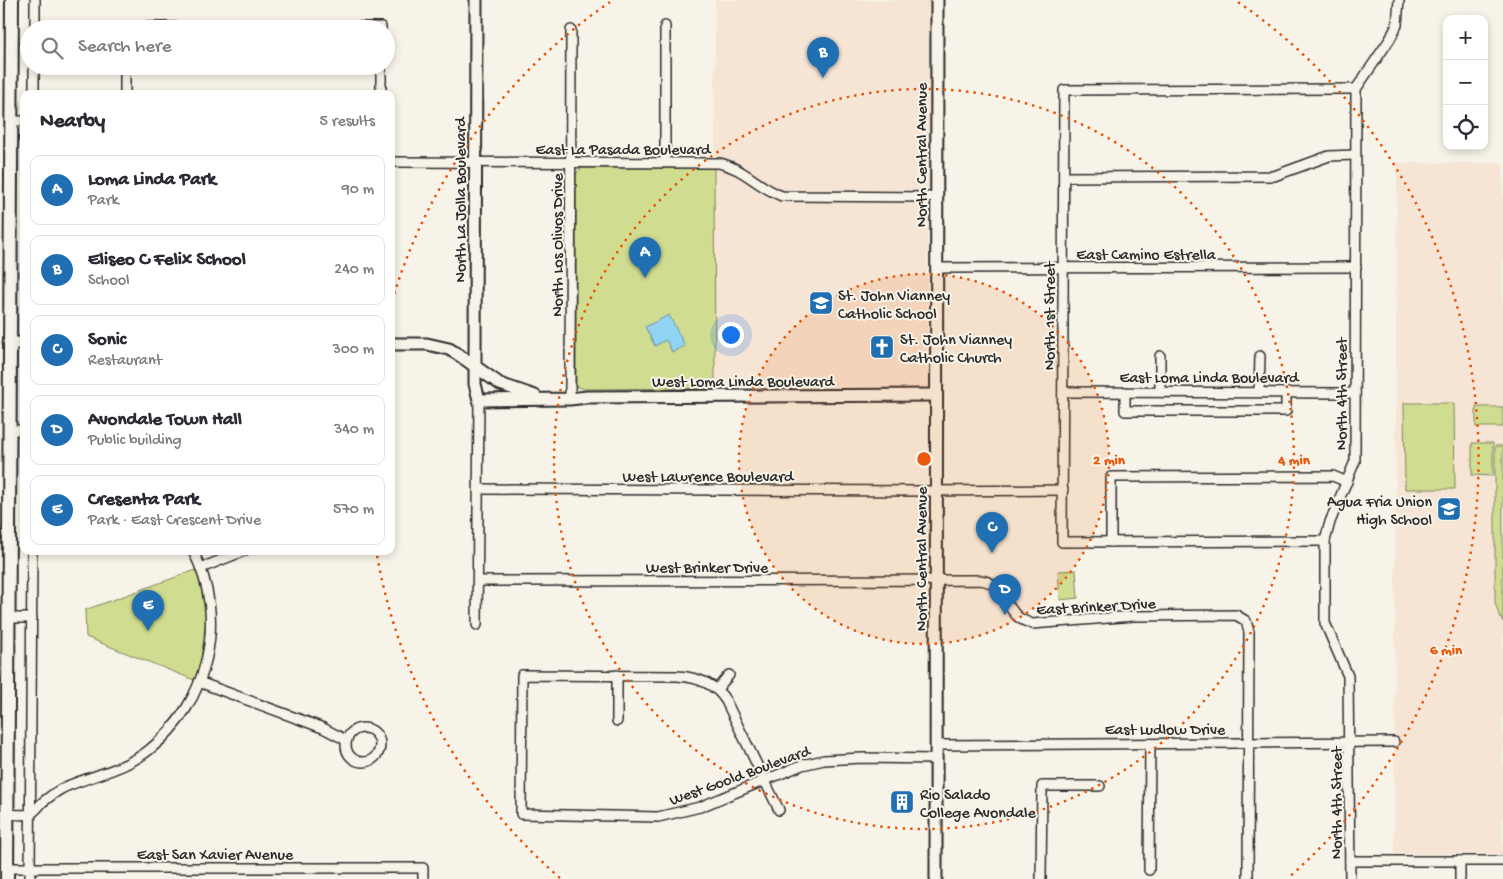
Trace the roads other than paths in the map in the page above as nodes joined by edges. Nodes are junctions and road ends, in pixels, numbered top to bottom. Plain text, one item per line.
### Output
1 (12, 0) edge
2 (35, 0) edge
3 (476, 0) edge
4 (937, 0) edge
5 (1399, 0) edge
6 (35, 20) edge
7 (666, 26) dead end
8 (572, 30) dead end
9 (34, 75) edge
10 (125, 75) edge
11 (381, 75) edge
12 (1356, 89) junction
13 (34, 90) edge
14 (125, 90) edge
15 (381, 90) edge
16 (17, 121) edge
17 (1355, 155) junction
18 (395, 162) edge
19 (476, 162) junction
20 (572, 162) junction
21 (666, 162) junction
22 (1064, 177) junction
23 (936, 197) junction
24 (1356, 267) junction
25 (936, 268) junction
26 (1064, 268) junction
27 (9, 342) junction
28 (20, 343) edge
29 (395, 344) edge
30 (1160, 356) dead end
31 (1260, 356) dead end
32 (475, 366) junction
33 (1063, 392) junction
34 (1125, 392) junction
35 (1160, 392) junction
36 (1259, 392) junction
37 (1286, 393) junction
38 (1355, 393) junction
39 (936, 395) junction
40 (479, 400) junction
41 (549, 400) junction
42 (570, 400) junction
43 (9, 430) junction
44 (20, 430) edge
45 (1346, 482) junction
46 (479, 489) junction
47 (1063, 490) junction
48 (937, 491) junction
49 (1325, 541) junction
50 (1111, 542) junction
51 (32, 555) edge
52 (195, 555) edge
53 (234, 555) edge
54 (201, 568) junction
55 (936, 580) junction
56 (478, 581) junction
57 (8, 618) junction
58 (32, 618) junction
59 (477, 625) dead end
60 (4, 660) edge
61 (729, 675) dead end
62 (618, 676) junction
63 (199, 682) junction
64 (716, 689) junction
65 (617, 721) dead end
66 (346, 740) dead end
67 (1350, 742) junction
68 (1394, 742) dead end
69 (1249, 743) junction
70 (1150, 744) junction
71 (936, 745) junction
72 (936, 759) junction
73 (766, 780) junction
74 (1100, 786) dead end
75 (779, 810) dead end
76 (7, 814) junction
77 (30, 814) junction
78 (1350, 861) junction
79 (1460, 861) junction
80 (1503, 861) edge
81 (30, 868) junction
82 (1150, 870) dead end
83 (7, 874) edge
84 (30, 879) edge
85 (423, 879) edge
86 (936, 879) edge
87 (1041, 879) edge
88 (1248, 879) edge
89 (1350, 879) edge
90 (1460, 879) edge

1 - 16 main road
2 - 6 street
3 - 19 street, North La Jolla Boulevard
4 - 23 street, North Central Avenue
5 - 12 street
7 - 21 street
8 - 20 street, North Los Olivos Drive
9 - 13 street
10 - 14 street
11 - 15 street
12 - 17 street, North 4th Street
12 - 22 street, North 1st Street
16 - 27 main road
17 - 22 street
17 - 24 street, North 4th Street
18 - 19 street, East La Pasada Boulevard
19 - 20 street, East La Pasada Boulevard
19 - 32 street, North La Jolla Boulevard
20 - 21 street, East La Pasada Boulevard
20 - 42 street, North Los Olivos Drive
21 - 23 street, East La Pasada Boulevard
22 - 26 street, North 1st Street
23 - 25 street, North Central Avenue
24 - 26 street, East Camino Estrella
24 - 38 street, North 4th Street
25 - 26 street, East Camino Estrella
25 - 39 street, North Central Avenue
26 - 33 street, North 1st Street
27 - 28 street
27 - 43 main road
29 - 32 street, West Loma Linda Boulevard
30 - 35 street
31 - 36 street
32 - 40 street, North La Jolla Boulevard
32 - 41 street, West Loma Linda Boulevard
33 - 34 street, East Loma Linda Boulevard
33 - 47 street, North 1st Street
34 - 35 street, East Loma Linda Boulevard
34 - 37 street
35 - 36 street, East Loma Linda Boulevard
36 - 37 street, East Loma Linda Boulevard
37 - 38 street, East Loma Linda Boulevard
38 - 45 street, North 4th Street
39 - 42 street, West Loma Linda Boulevard
39 - 48 street, North Central Avenue
40 - 41 street, West Loma Linda Boulevard
40 - 46 street
41 - 42 street, West Loma Linda Boulevard
43 - 44 street
43 - 57 main road
45 - 49 street, North 4th Street
45 - 50 street
46 - 48 street, West Lawrence Boulevard
46 - 56 street
47 - 48 street, West Lawrence Boulevard
47 - 50 street, North 1st Street
48 - 55 street, North Central Avenue
49 - 50 street
49 - 67 street, North 4th Street
51 - 58 street
52 - 54 street
53 - 54 street
54 - 63 street
55 - 56 street, West Brinker Drive
55 - 69 street, East Brinker Drive
55 - 71 street, North Central Avenue
56 - 59 street
57 - 58 street
57 - 60 main road
58 - 77 street
60 - 76 main road
61 - 64 street
62 - 64 street
62 - 65 street
62 - 73 street, West Goold Boulevard
63 - 66 street
63 - 77 street
64 - 73 street
67 - 68 street, East Ludlow Drive
67 - 69 street, East Ludlow Drive
67 - 78 street, North 4th Street
69 - 70 street, East Ludlow Drive
69 - 88 street
70 - 71 street, East Ludlow Drive
70 - 82 street
71 - 72 street, North Central Avenue
72 - 73 street, West Goold Boulevard
72 - 86 street, North Central Avenue
73 - 75 street
74 - 87 street
76 - 77 street
76 - 83 main road
77 - 81 street
78 - 79 street
78 - 89 street, North 4th Street
79 - 80 street
79 - 90 street
81 - 83 street, East San Xavier Avenue
81 - 84 street
81 - 85 street, East San Xavier Avenue

